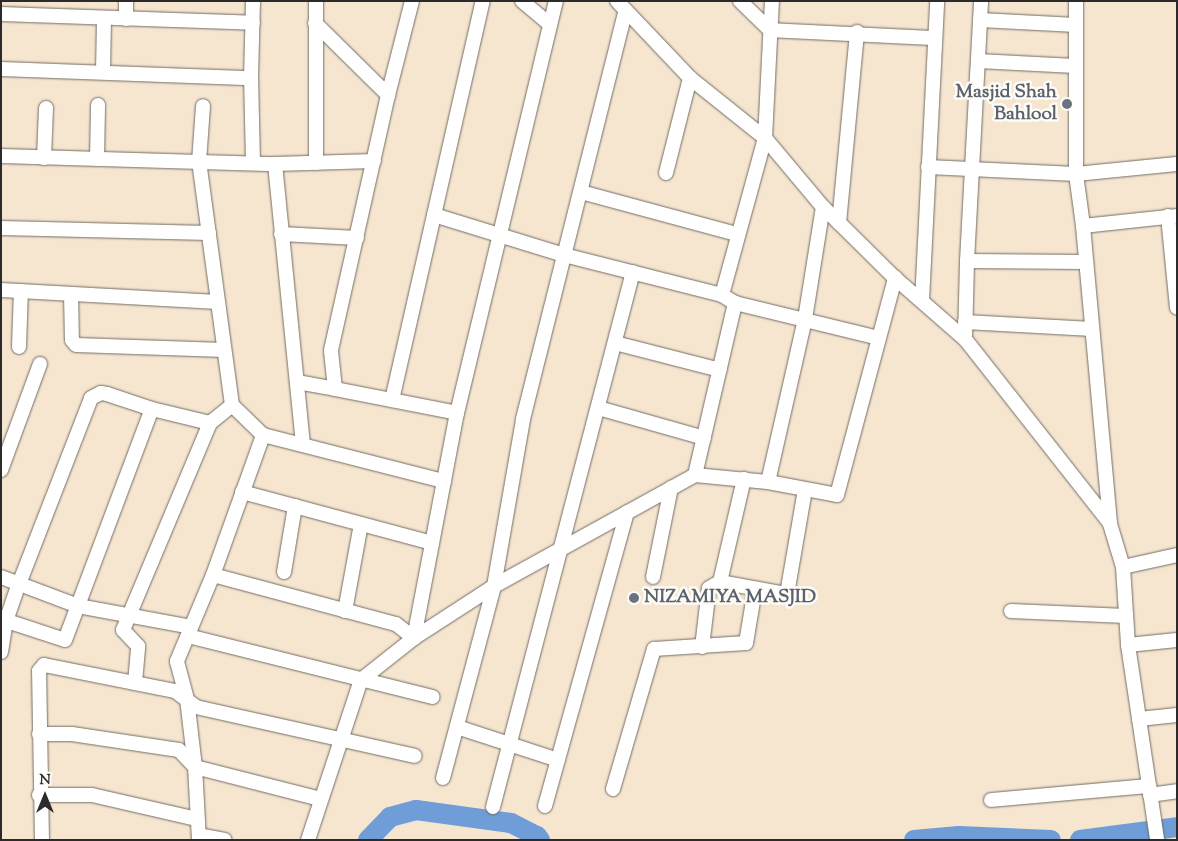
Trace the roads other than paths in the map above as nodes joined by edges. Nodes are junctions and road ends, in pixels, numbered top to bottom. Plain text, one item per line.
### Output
1 (126, 1) edge
2 (253, 1) edge
3 (316, 1) edge
4 (483, 1) edge
5 (522, 1) edge
6 (556, 1) edge
7 (740, 1) edge
8 (772, 1) edge
9 (937, 1) edge
10 (981, 1) edge
11 (1076, 1) edge
12 (407, 4) edge
13 (621, 6) edge
14 (1, 14) edge
15 (104, 18) junction
16 (126, 19) junction
17 (980, 20) junction
18 (253, 22) junction
19 (315, 23) junction
20 (549, 24) junction
21 (1076, 25) junction
22 (770, 30) junction
23 (857, 32) junction
24 (935, 38) junction
25 (978, 61) junction
26 (1075, 66) junction
27 (1, 69) edge
28 (103, 72) junction
29 (251, 78) junction
30 (690, 78) junction
31 (388, 95) junction
32 (98, 105) dead end
33 (203, 106) dead end
34 (46, 108) dead end
35 (765, 138) junction
36 (1, 156) edge
37 (44, 158) junction
38 (98, 159) junction
39 (374, 161) junction
40 (199, 162) junction
41 (253, 163) junction
42 (316, 163) junction
43 (275, 164) junction
44 (1177, 164) edge
45 (928, 167) junction
46 (973, 170) junction
47 (666, 173) dead end
48 (1076, 174) junction
49 (581, 192) junction
50 (824, 207) junction
51 (434, 214) junction
52 (1172, 216) edge
53 (839, 223) junction
54 (1083, 226) junction
55 (1, 228) edge
56 (209, 233) junction
57 (281, 234) junction
58 (502, 234) junction
59 (737, 234) junction
60 (356, 238) junction
61 (564, 255) junction
62 (967, 260) junction
63 (1085, 262) junction
64 (633, 272) junction
65 (895, 278) junction
66 (1, 290) edge
67 (21, 291) junction
68 (71, 294) junction
69 (722, 295) junction
70 (922, 301) junction
71 (218, 302) junction
72 (735, 303) junction
73 (1177, 308) edge
74 (805, 319) junction
75 (966, 322) junction
76 (1092, 328) junction
77 (879, 338) junction
78 (965, 339) junction
79 (615, 343) junction
80 (19, 347) dead end
81 (224, 350) junction
82 (40, 364) dead end
83 (720, 370) junction
84 (297, 382) junction
85 (335, 389) junction
86 (392, 400) junction
87 (232, 405) junction
88 (598, 408) junction
89 (152, 409) junction
90 (457, 413) junction
91 (210, 423) junction
92 (264, 435) junction
93 (704, 438) junction
94 (304, 445) junction
95 (1, 470) edge
96 (695, 474) junction
97 (744, 479) junction
98 (444, 481) junction
99 (768, 482) junction
100 (671, 488) junction
101 (805, 490) junction
102 (242, 492) junction
103 (296, 506) junction
104 (627, 512) junction
105 (361, 524) junction
106 (1110, 524) junction
107 (432, 542) junction
108 (561, 548) junction
109 (1177, 555) edge
110 (1123, 567) junction
111 (284, 572) dead end
112 (213, 575) junction
113 (1, 577) edge
114 (653, 577) dead end
115 (720, 582) junction
116 (19, 584) junction
117 (494, 586) junction
118 (755, 588) junction
119 (78, 606) junction
120 (345, 610) junction
121 (1011, 611) dead end
122 (1126, 616) junction
123 (128, 617) junction
124 (4, 620) edge
125 (189, 631) junction
126 (414, 638) junction
127 (1177, 640) edge
128 (1128, 645) junction
129 (702, 647) junction
130 (1, 652) edge
131 (361, 680) junction
132 (135, 683) junction
133 (432, 697) dead end
134 (187, 699) junction
135 (1177, 715) edge
136 (1139, 719) junction
137 (457, 727) junction
138 (39, 734) junction
139 (342, 741) junction
140 (510, 744) junction
141 (415, 756) dead end
142 (558, 760) junction
143 (195, 768) junction
144 (444, 778) dead end
145 (613, 789) dead end
146 (1150, 791) junction
147 (1177, 791) edge
148 (39, 795) junction
149 (322, 800) junction
150 (991, 800) dead end
151 (545, 806) dead end
152 (493, 807) dead end
153 (198, 819) junction
154 (199, 837) edge
155 (42, 840) edge
156 (225, 840) edge
157 (308, 840) edge
158 (1157, 840) edge

1 - 16 street
2 - 18 street
3 - 19 street
4 - 51 street
5 - 20 street
6 - 20 street
7 - 22 street
8 - 22 street
9 - 24 street
10 - 17 street
11 - 21 street
12 - 31 street
13 - 30 street
13 - 49 street
14 - 15 street
15 - 16 street
15 - 28 street
16 - 18 street
17 - 21 street
17 - 25 street
18 - 29 street
19 - 31 street
19 - 42 street
20 - 58 street
21 - 26 street
22 - 23 street
22 - 35 street
23 - 24 street
23 - 53 street
24 - 45 street
25 - 26 street
25 - 46 street
26 - 48 street
27 - 28 street
28 - 29 street
29 - 41 street
30 - 35 street
30 - 47 street
31 - 39 street
32 - 38 street
33 - 40 street
34 - 37 street
35 - 50 street
35 - 59 street
36 - 37 street
37 - 38 street
38 - 40 street
39 - 42 street
39 - 60 street
40 - 41 street
40 - 56 street
41 - 43 street
42 - 43 street
43 - 57 street
44 - 48 street
45 - 46 street
45 - 70 street
46 - 48 street
46 - 62 street
48 - 54 street
49 - 59 street
49 - 61 street
50 - 53 street
50 - 74 street
51 - 58 street
51 - 86 street
52 - 54 street
52 - 73 street
53 - 65 street
54 - 63 street
55 - 56 street
56 - 71 street
57 - 60 street
57 - 84 street
58 - 61 street
58 - 90 street
59 - 69 street
60 - 85 street
61 - 64 street
61 - 117 street
62 - 63 street
62 - 75 street
63 - 76 street
64 - 69 street
64 - 79 street
65 - 70 street
65 - 77 street
66 - 67 street
67 - 68 street
67 - 80 street
68 - 71 street
68 - 81 street
69 - 72 street
70 - 78 street
71 - 81 street
72 - 74 street
72 - 83 street
74 - 77 street
74 - 99 street
75 - 76 street
75 - 78 street
76 - 106 street
77 - 101 street
78 - 106 street
79 - 83 street
79 - 88 street
81 - 87 street
82 - 95 street
83 - 93 street
84 - 85 street
84 - 94 street
85 - 86 street
86 - 90 street
87 - 91 street
87 - 92 street
88 - 93 street
88 - 108 street
89 - 91 street
89 - 116 street
89 - 119 street
90 - 98 street
91 - 123 street
92 - 94 street
92 - 102 street
93 - 96 street
94 - 98 street
96 - 97 street
96 - 100 street
97 - 99 street
97 - 115 street
98 - 107 street
99 - 101 street
100 - 104 street
100 - 114 street
101 - 118 street
102 - 103 street
102 - 112 street
103 - 105 street
103 - 111 street
104 - 108 street
104 - 142 street
105 - 107 street
105 - 120 street
106 - 110 street
107 - 126 street
108 - 117 street
108 - 140 street
109 - 110 street
110 - 122 street
112 - 120 street
112 - 125 street
113 - 116 street
115 - 118 street
115 - 129 street
116 - 119 street
116 - 124 street
117 - 126 street
117 - 137 street
118 - 129 street
119 - 123 street
119 - 124 street
120 - 126 street
121 - 122 street
122 - 128 street
123 - 125 street
123 - 132 street
124 - 130 street
125 - 131 street
125 - 134 street
126 - 131 street
127 - 128 street
128 - 136 street
129 - 145 street
131 - 133 street
131 - 139 street
132 - 134 street
132 - 138 street
134 - 139 street
134 - 143 street
135 - 136 street
136 - 146 street
137 - 140 street
137 - 144 street
138 - 143 street
138 - 148 street
139 - 141 street
139 - 149 street
140 - 142 street
140 - 152 street
142 - 151 street
143 - 149 street
143 - 153 street
146 - 147 street
146 - 150 street
146 - 158 street
148 - 153 street
148 - 155 street
149 - 157 street
153 - 154 street
154 - 156 street

